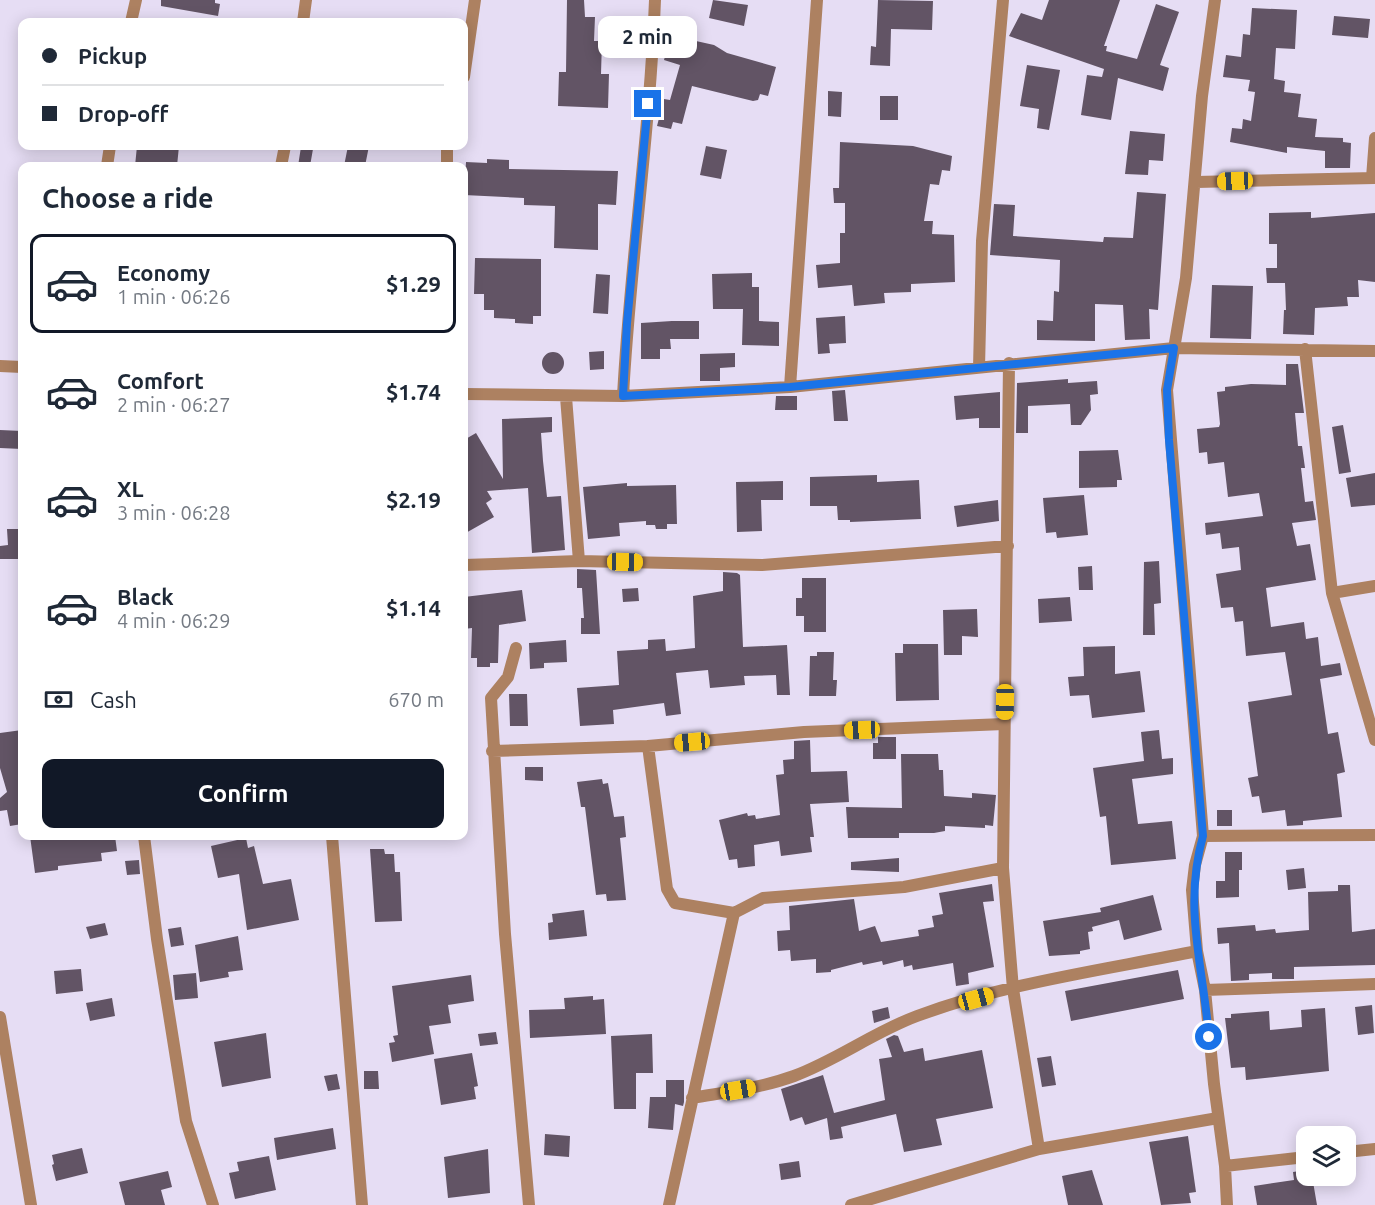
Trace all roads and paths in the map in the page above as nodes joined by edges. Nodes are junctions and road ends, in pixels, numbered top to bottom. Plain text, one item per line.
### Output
1 (136, 0) edge
2 (306, 0) edge
3 (475, 0) edge
4 (655, 0) edge
5 (817, 0) edge
6 (1003, 0) edge
7 (1215, 0) edge
8 (132, 18) edge
9 (304, 18) edge
10 (468, 49) edge
11 (1375, 138) edge
12 (1373, 178) edge
13 (1196, 182) junction
14 (1174, 348) junction
15 (1305, 349) junction
16 (1375, 351) edge
17 (1009, 363) junction
18 (0, 366) edge
19 (18, 367) edge
20 (979, 368) junction
21 (790, 387) junction
22 (468, 394) edge
23 (623, 396) junction
24 (566, 397) junction
25 (1008, 546) junction
26 (579, 561) junction
27 (468, 565) edge
28 (1375, 586) edge
29 (1332, 593) junction
30 (516, 648) dead end
31 (1004, 724) junction
32 (1375, 740) edge
33 (648, 746) junction
34 (492, 751) junction
35 (1375, 834) edge
36 (1203, 836) junction
37 (145, 840) edge
38 (332, 840) edge
39 (1003, 868) junction
40 (734, 913) junction
41 (1197, 951) junction
42 (1375, 984) edge
43 (1012, 989) junction
44 (1205, 990) junction
45 (0, 1017) edge
46 (692, 1098) junction
47 (1218, 1118) junction
48 (1040, 1149) junction
49 (1375, 1149) edge
50 (1356, 1151) edge
51 (1296, 1158) edge
52 (1225, 1166) junction
53 (31, 1205) edge
54 (213, 1205) edge
55 (362, 1205) edge
56 (529, 1205) edge
57 (669, 1205) edge
58 (851, 1205) edge
59 (1227, 1205) edge

1 - 8 street
2 - 9 street
3 - 10 street
4 - 23 street
5 - 21 street
6 - 20 street
7 - 13 street
11 - 12 street
12 - 13 street
13 - 14 street
14 - 15 street
14 - 17 street
14 - 36 street
15 - 16 street
15 - 29 street
17 - 20 street
17 - 25 street
18 - 19 street
20 - 21 street
21 - 23 street
22 - 24 street
23 - 24 street
24 - 26 street
25 - 26 street
25 - 31 street
26 - 27 street
28 - 29 street
29 - 32 street
30 - 34 street
31 - 33 street
31 - 39 street
33 - 34 street
33 - 40 street
34 - 56 street
35 - 36 street
36 - 41 street
37 - 54 street
38 - 55 street
39 - 40 street
39 - 43 street
40 - 46 street
41 - 43 street
41 - 44 street
42 - 44 street
43 - 46 street
43 - 48 street
44 - 47 street
45 - 53 street
46 - 57 street
47 - 48 street
47 - 52 street
48 - 58 street
49 - 50 street
51 - 52 street
52 - 59 street

